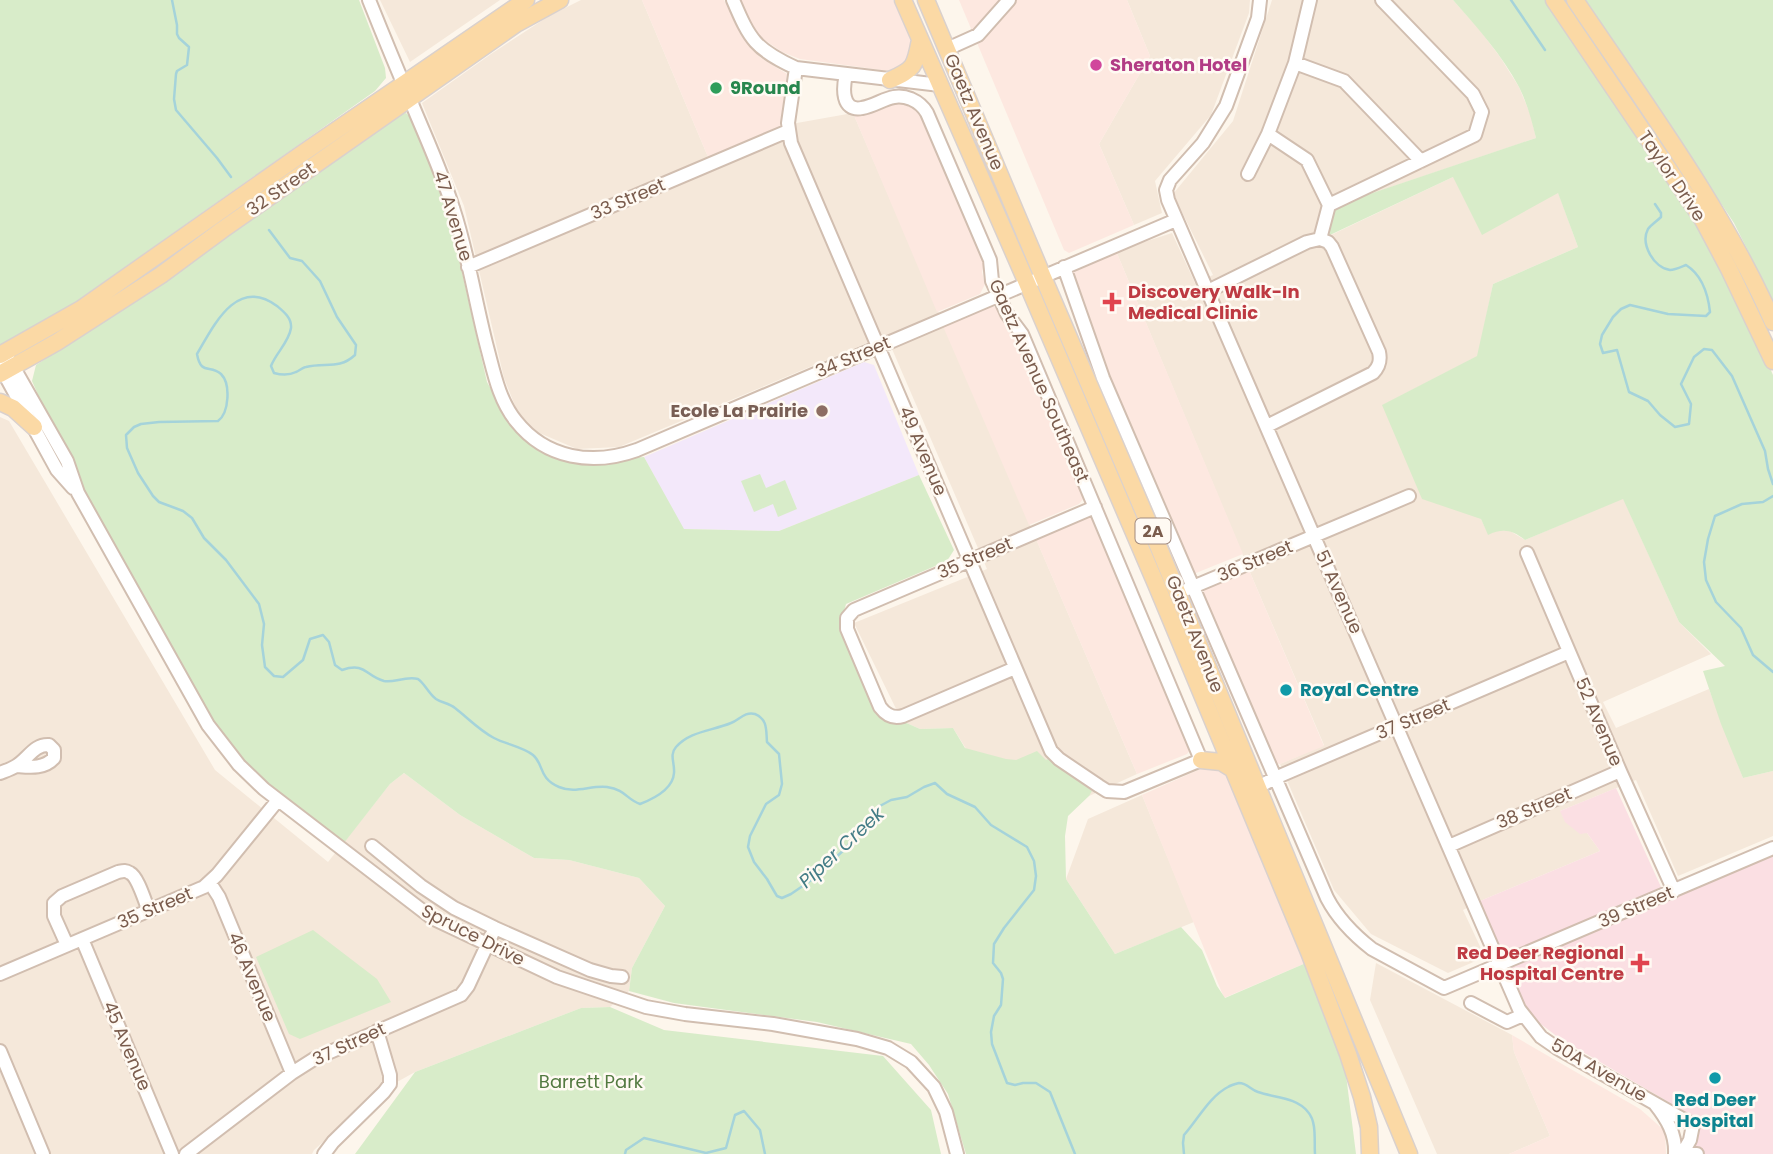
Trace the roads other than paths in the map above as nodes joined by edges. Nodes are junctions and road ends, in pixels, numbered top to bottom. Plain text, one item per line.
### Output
1 (369, 0) edge
2 (526, 0) edge
3 (560, 0) edge
4 (733, 0) edge
5 (904, 0) edge
6 (912, 0) edge
7 (926, 0) edge
8 (1009, 0) edge
9 (1260, 0) edge
10 (1310, 0) edge
11 (1382, 0) edge
12 (1554, 0) edge
13 (1575, 0) edge
14 (920, 40) junction
15 (947, 49) junction
16 (1295, 63) junction
17 (796, 68) junction
18 (846, 75) junction
19 (890, 80) junction
20 (940, 85) junction
21 (406, 91) junction
22 (789, 131) junction
23 (1268, 134) junction
24 (1422, 161) junction
25 (1248, 174) dead end
26 (1004, 184) junction
27 (1329, 205) junction
28 (1176, 220) junction
29 (1320, 239) junction
30 (468, 267) junction
31 (1064, 267) junction
32 (1035, 280) junction
33 (1208, 291) junction
34 (998, 295) junction
35 (1773, 322) edge
36 (878, 346) junction
37 (1773, 361) edge
38 (4, 364) edge
39 (0, 402) edge
40 (1267, 426) junction
41 (34, 427) junction
42 (527, 433) joint
43 (78, 493) junction
44 (1409, 496) dead end
45 (1095, 507) junction
46 (1314, 536) junction
47 (1527, 553) dead end
48 (970, 561) junction
49 (1186, 590) junction
50 (1151, 605) junction
51 (1569, 652) junction
52 (1015, 668) junction
53 (1397, 726) junction
54 (1217, 733) junction
55 (1201, 760) junction
56 (17, 766) dead end
57 (1234, 770) junction
58 (1620, 771) junction
59 (0, 773) edge
60 (1275, 778) junction
61 (1258, 787) junction
62 (278, 800) junction
63 (372, 846) dead end
64 (1449, 846) junction
65 (1773, 848) edge
66 (210, 883) junction
67 (1674, 891) junction
68 (149, 911) junction
69 (495, 928) junction
70 (82, 939) junction
71 (67, 945) junction
72 (487, 946) junction
73 (1499, 965) junction
74 (0, 974) edge
75 (622, 977) dead end
76 (1471, 1003) dead end
77 (1523, 1015) junction
78 (377, 1031) junction
79 (0, 1051) edge
80 (292, 1073) junction
81 (1652, 1101) junction
82 (43, 1154) edge
83 (172, 1154) edge
84 (186, 1154) edge
85 (324, 1154) edge
86 (957, 1154) edge
87 (1370, 1154) edge
88 (1409, 1154) edge
89 (1675, 1154) edge
90 (1682, 1154) edge
91 (1689, 1154) edge
92 (1698, 1154) edge

1 - 21 street, 47 Avenue
2 - 21 main road, 32 Street
3 - 21 main road, 32 Street
4 - 17 street
5 - 14 main road, Gaetz Avenue / 2A
6 - 15 main road
7 - 15 main road, Gaetz Avenue / 2A
8 - 15 street
9 - 28 street, 51 Avenue
10 - 16 street
11 - 24 street
12 - 37 main road, Taylor Drive
13 - 35 main road, Taylor Drive
14 - 19 main road
14 - 20 main road, Gaetz Avenue / 2A
15 - 26 main road, Gaetz Avenue / 2A
16 - 23 street
16 - 24 street
17 - 18 street
17 - 22 street, 49 Avenue
18 - 19 street
18 - 34 street, Gaetz Avenue Southeast
19 - 20 street
20 - 26 main road
20 - 32 main road, Gaetz Avenue / 2A
21 - 30 street, 47 Avenue
21 - 38 main road, 32 Street
22 - 30 street, 33 Street
22 - 36 street, 49 Avenue
23 - 25 street
23 - 27 street
24 - 27 street
26 - 32 main road, Gaetz Avenue / 2A
27 - 29 street
28 - 31 street, 34 Street
28 - 33 street, 51 Avenue
29 - 33 street
29 - 40 street
30 - 42 street, 47 Avenue
31 - 32 street, 34 Street
31 - 49 street
32 - 34 street, 34 Street
32 - 49 main road, Gaetz Avenue / 2A
32 - 50 main road, Gaetz Avenue / 2A
33 - 40 street, 51 Avenue
34 - 36 street, 34 Street
34 - 45 street, Gaetz Avenue Southeast
36 - 42 street, 34 Street
36 - 48 street, 49 Avenue
38 - 41 street, Spruce Drive
38 - 43 street, Spruce Drive
39 - 41 main road
40 - 46 street, 51 Avenue
41 - 43 street, Spruce Drive
43 - 62 street, Spruce Drive
44 - 46 street, 36 Street
45 - 48 street, 35 Street
45 - 50 street, Gaetz Avenue Southeast
46 - 49 street, 36 Street
46 - 53 street, 51 Avenue
47 - 51 street, 52 Avenue
48 - 52 street, 49 Avenue
48 - 52 street, 35 Street
49 - 50 street, 36 Street
49 - 60 street
49 - 61 main road, Gaetz Avenue / 2A
50 - 54 main road, Gaetz Avenue / 2A
50 - 55 street, Gaetz Avenue Southeast
51 - 53 street, 37 Street
51 - 58 street, 52 Avenue
52 - 55 street, 49 Avenue
53 - 60 street, 37 Street
53 - 64 street, 51 Avenue
54 - 55 main road
54 - 57 main road, Gaetz Avenue / 2A
55 - 57 main road
56 - 59 street
57 - 87 main road, Gaetz Avenue / 2A
58 - 64 street, 38 Street
58 - 67 street, 52 Avenue
60 - 61 street, 37 Street
60 - 73 street, 39 Street
61 - 88 main road, Gaetz Avenue / 2A
62 - 66 street, 35 Street
62 - 72 street, Spruce Drive
63 - 69 street, Spruce Drive
64 - 73 street, 51 Avenue
65 - 67 street, 39 Street
66 - 68 street, 35 Street
66 - 80 street, 46 Avenue
67 - 73 street, 39 Street
68 - 70 street, 35 Street
68 - 71 street
69 - 72 street, 37 Street
69 - 75 street, Spruce Drive
70 - 71 street, 35 Street
70 - 83 street, 45 Avenue
71 - 74 street, 35 Street
72 - 78 street, 37 Street
72 - 86 street, Spruce Drive
73 - 77 street, 50A Avenue
76 - 77 street
77 - 81 street, 50A Avenue
78 - 80 street, 37 Street
78 - 85 street
79 - 82 street
80 - 84 street, 37 Street
81 - 89 street
81 - 90 street, 50A Avenue
91 - 92 street

